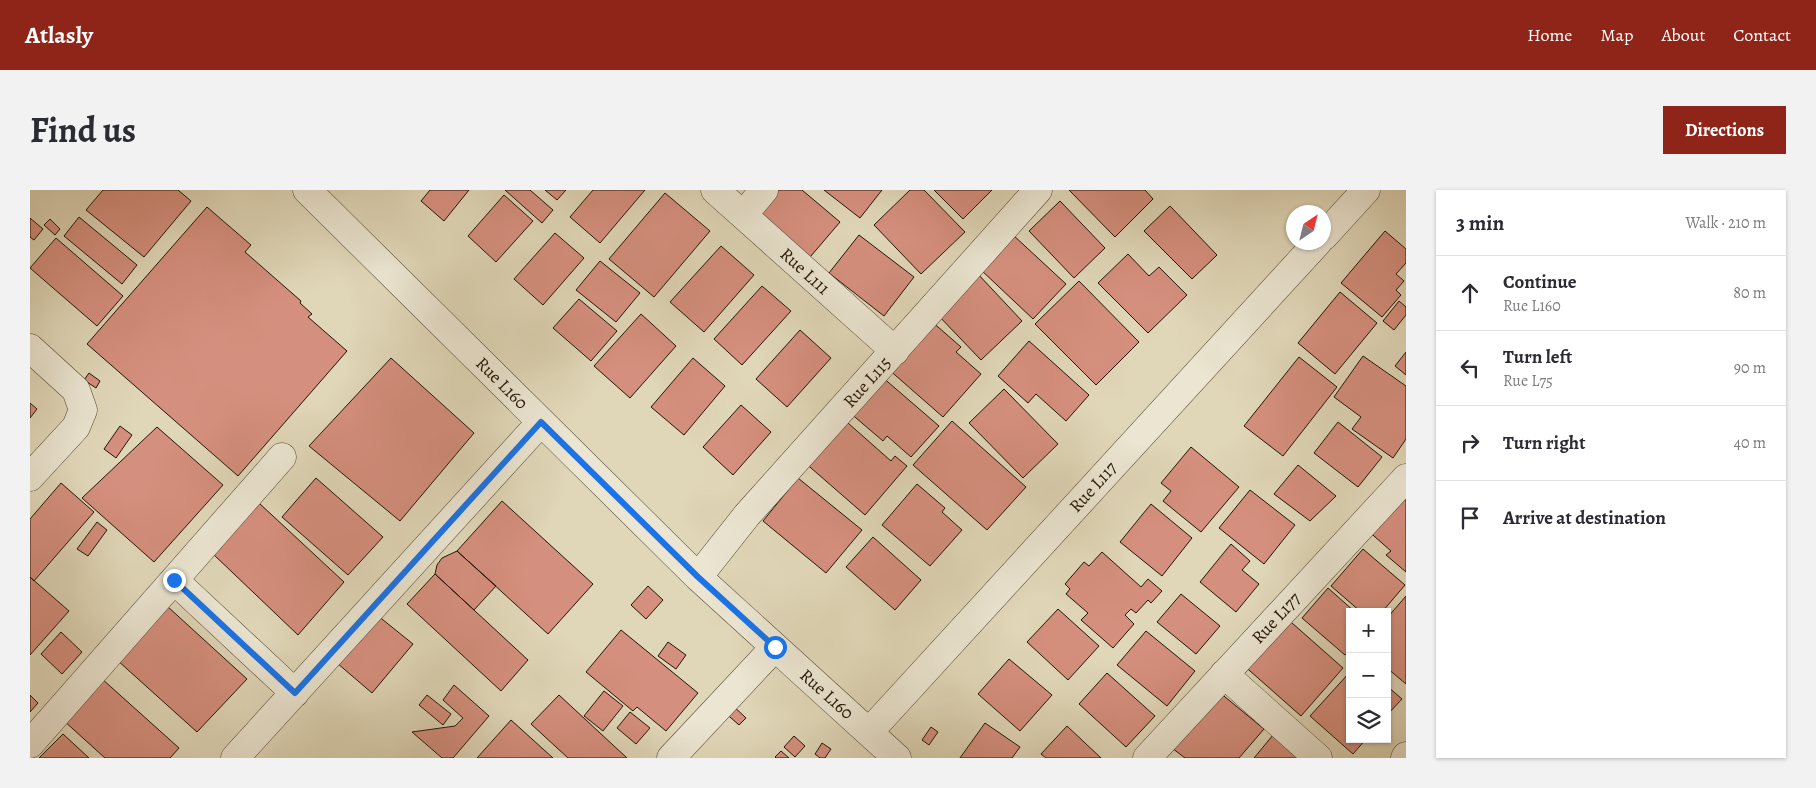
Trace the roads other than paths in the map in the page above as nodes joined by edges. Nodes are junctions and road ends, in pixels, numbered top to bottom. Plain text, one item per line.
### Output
1 (307, 190) edge
2 (715, 190) edge
3 (764, 190) edge
4 (1038, 190) edge
5 (1366, 190) edge
6 (742, 215) junction
7 (1331, 228) edge
8 (1311, 250) edge
9 (30, 348) edge
10 (895, 351) junction
11 (541, 422) junction
12 (282, 457) dead end
13 (30, 477) edge
14 (1406, 478) edge
15 (698, 577) junction
16 (174, 580) junction
17 (775, 647) junction
18 (1224, 674) junction
19 (295, 693) junction
20 (869, 732) junction
21 (30, 744) edge
22 (236, 758) edge
23 (671, 758) edge
24 (897, 758) edge
25 (1147, 758) edge
26 (1318, 758) edge

1 - 11 street, Rue L160
2 - 6 street, Rue L111
3 - 6 street
4 - 10 street, Rue L115
5 - 7 street
6 - 10 street, Rue L111
8 - 20 street, Rue L117
9 - 13 street
10 - 15 street, Rue L115
11 - 15 street, Rue L160
11 - 19 street
12 - 16 street
14 - 18 street, Rue L177
15 - 17 street, Rue L160
16 - 19 street
16 - 21 street
17 - 20 street, Rue L160
17 - 23 street
18 - 25 street, Rue L177
18 - 26 street
19 - 22 street
20 - 24 street, Rue L160

